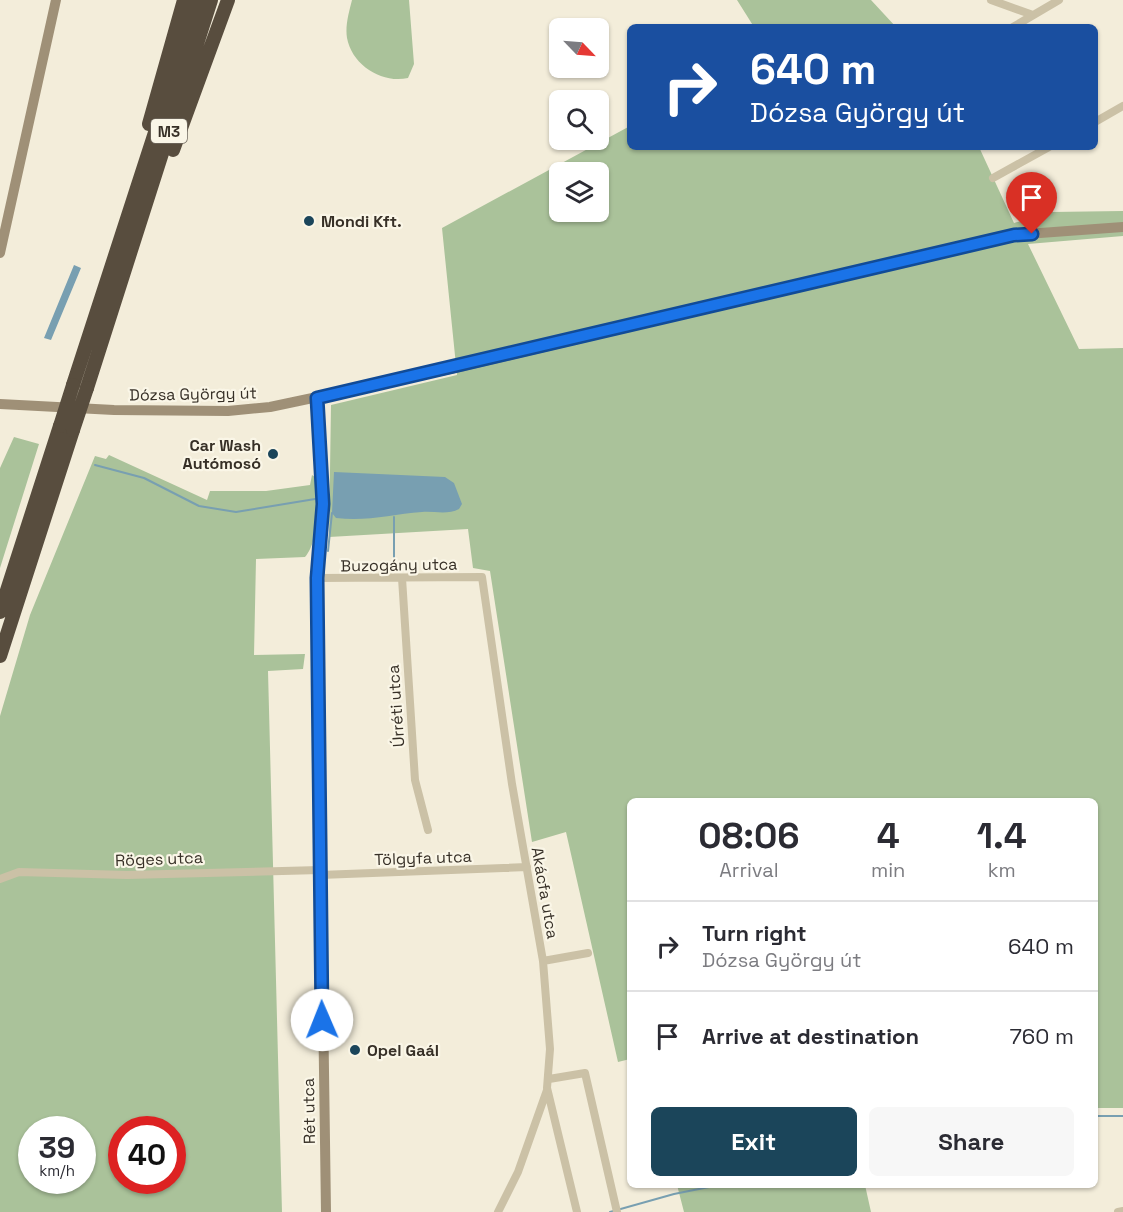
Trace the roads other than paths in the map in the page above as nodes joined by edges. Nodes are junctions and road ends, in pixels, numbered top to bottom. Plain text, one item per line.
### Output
1 (56, 0) edge
2 (184, 0) edge
3 (198, 0) edge
4 (211, 0) edge
5 (228, 0) edge
6 (991, 0) edge
7 (1059, 0) edge
8 (1033, 15) junction
9 (1018, 24) edge
10 (1123, 106) edge
11 (1098, 120) edge
12 (1044, 150) edge
13 (993, 178) dead end
14 (1123, 227) edge
15 (120, 243) junction
16 (0, 253) edge
17 (127, 263) junction
18 (80, 386) junction
19 (317, 398) junction
20 (0, 404) edge
21 (67, 428) junction
22 (482, 577) joint
23 (317, 578) junction
24 (402, 579) junction
25 (0, 612) edge
26 (0, 656) edge
27 (428, 830) dead end
28 (526, 867) junction
29 (320, 872) junction
30 (0, 879) edge
31 (588, 953) dead end
32 (543, 960) junction
33 (549, 1078) junction
34 (547, 1088) junction
35 (616, 1209) edge
36 (1123, 1211) edge
37 (326, 1212) edge
38 (498, 1212) edge
39 (577, 1212) edge
40 (1118, 1212) edge

1 - 16 main road
2 - 15 highway
3 - 15 highway, M3
4 - 17 highway, M3
5 - 17 highway
6 - 8 street
7 - 8 street
8 - 9 street
10 - 11 street
12 - 13 street
14 - 19 main road, Dózsa György út
15 - 18 highway, M3
17 - 18 highway, M3
18 - 21 highway, M3, bridge
19 - 20 main road, Dózsa György út
19 - 23 main road, Rét utca
21 - 25 highway, M3
21 - 26 highway, M3
22 - 24 street, Buzogány utca
22 - 28 street, Akácfa utca
23 - 24 street, Buzogány utca
23 - 29 main road, Rét utca
24 - 27 street, Úrréti utca
28 - 29 street, Tölgyfa utca
28 - 32 street, Akácfa utca
29 - 30 street, Röges utca
29 - 37 main road, Rét utca
31 - 32 street
32 - 33 street, Akácfa utca
33 - 34 street, Akácfa utca
33 - 35 street
34 - 38 street
34 - 39 street, Akácfa utca
36 - 40 street

